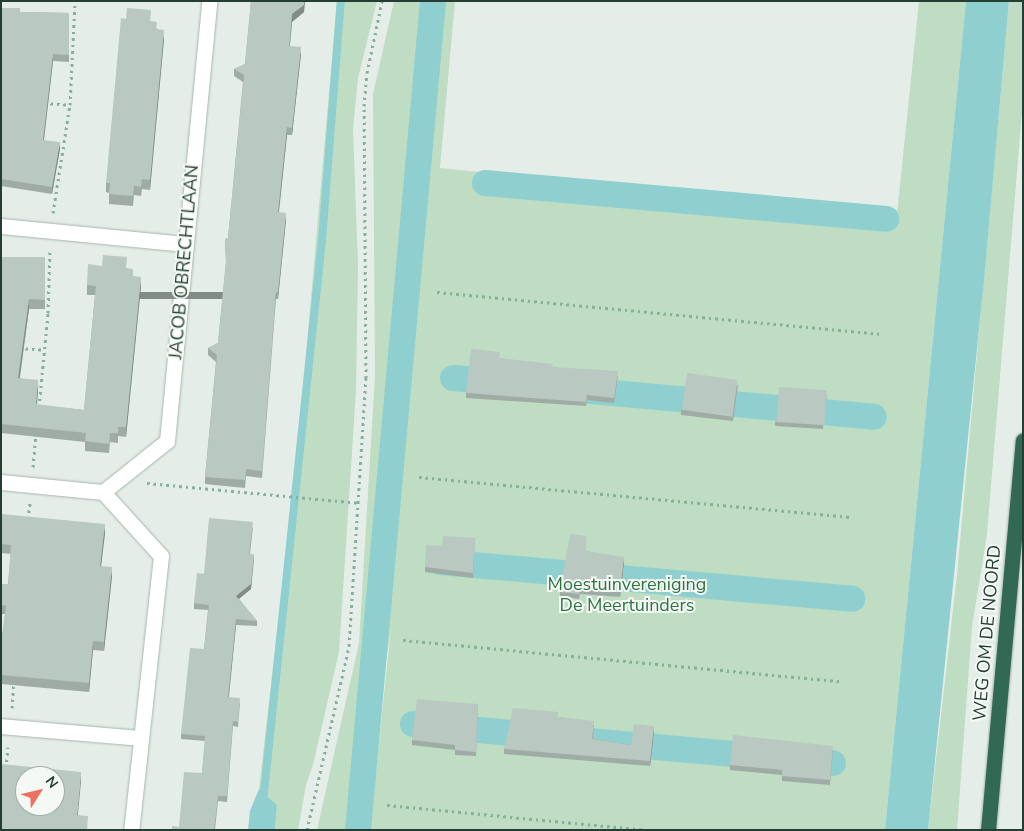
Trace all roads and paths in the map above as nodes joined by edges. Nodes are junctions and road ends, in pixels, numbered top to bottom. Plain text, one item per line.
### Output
1 (75, 1) edge
2 (208, 1) edge
3 (382, 1) edge
4 (40, 103) edge
5 (70, 105) junction
6 (1, 226) edge
7 (50, 230) junction
8 (185, 244) junction
9 (437, 292) dead end
10 (880, 334) dead end
11 (10, 347) edge
12 (44, 350) junction
13 (38, 417) edge
14 (37, 427) edge
15 (1023, 440) edge
16 (128, 473) junction
17 (419, 477) dead end
18 (1, 482) edge
19 (31, 485) junction
20 (103, 492) junction
21 (358, 503) junction
22 (852, 517) dead end
23 (28, 524) edge
24 (402, 640) dead end
25 (14, 678) edge
26 (840, 681) dead end
27 (6, 726) edge
28 (140, 738) junction
29 (5, 776) edge
30 (386, 805) dead end
31 (130, 830) edge
32 (307, 830) edge
33 (648, 830) edge
34 (988, 830) edge

1 - 5 path
2 - 8 street, JACOB OBRECHTLAAN
3 - 21 path
4 - 5 path
5 - 7 path
6 - 7 street
7 - 8 street
7 - 12 path
8 - 16 street, JACOB OBRECHTLAAN
9 - 10 path
11 - 12 path
12 - 13 path
14 - 19 path
15 - 34 highway, WEG OM DE NOORD
16 - 20 street, JACOB OBRECHTLAAN
16 - 21 path
17 - 22 path
18 - 19 street
19 - 20 street
19 - 23 path
20 - 28 street
21 - 32 path
24 - 26 path
25 - 27 path
27 - 28 street
27 - 29 path
28 - 31 street
30 - 33 path

